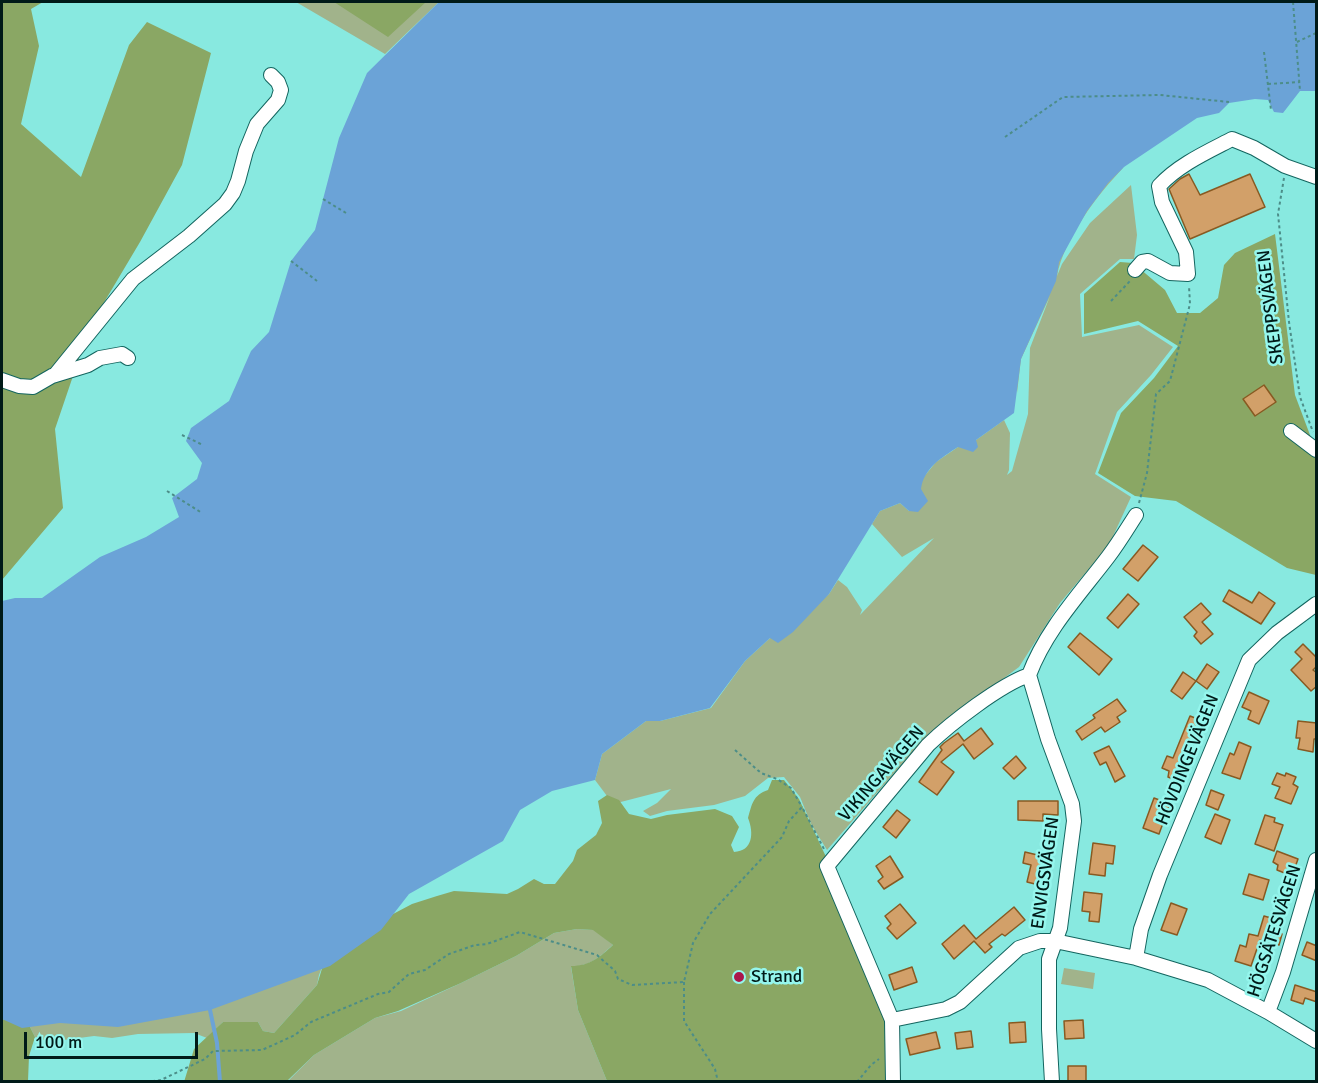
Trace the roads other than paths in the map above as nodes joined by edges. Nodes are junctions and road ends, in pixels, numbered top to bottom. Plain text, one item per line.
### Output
1 (271, 75) dead end
2 (1317, 177) edge
3 (1135, 270) road end
4 (128, 358) dead end
5 (53, 376) junction
6 (2, 380) edge
7 (1291, 431) dead end
8 (1317, 450) edge
9 (1136, 515) road end
10 (1317, 604) edge
11 (1029, 675) junction
12 (1317, 860) edge
13 (1055, 941) junction
14 (1136, 958) junction
15 (1268, 1012) junction
16 (892, 1020) junction
17 (1317, 1041) edge
18 (893, 1082) edge
19 (1052, 1082) edge

1 - 5 street
2 - 3 street
4 - 5 street
5 - 6 street
7 - 8 street
9 - 11 street
10 - 14 street, HÖVDINGEVÄGEN
11 - 13 street, ENVIGSVÄGEN
11 - 16 street, VIKINGAVÄGEN
12 - 15 street, HÖGSÄTESVÄGEN
13 - 14 street
13 - 16 street
13 - 19 street, ENVIGSVÄGEN
14 - 15 street
15 - 17 street
16 - 18 street

